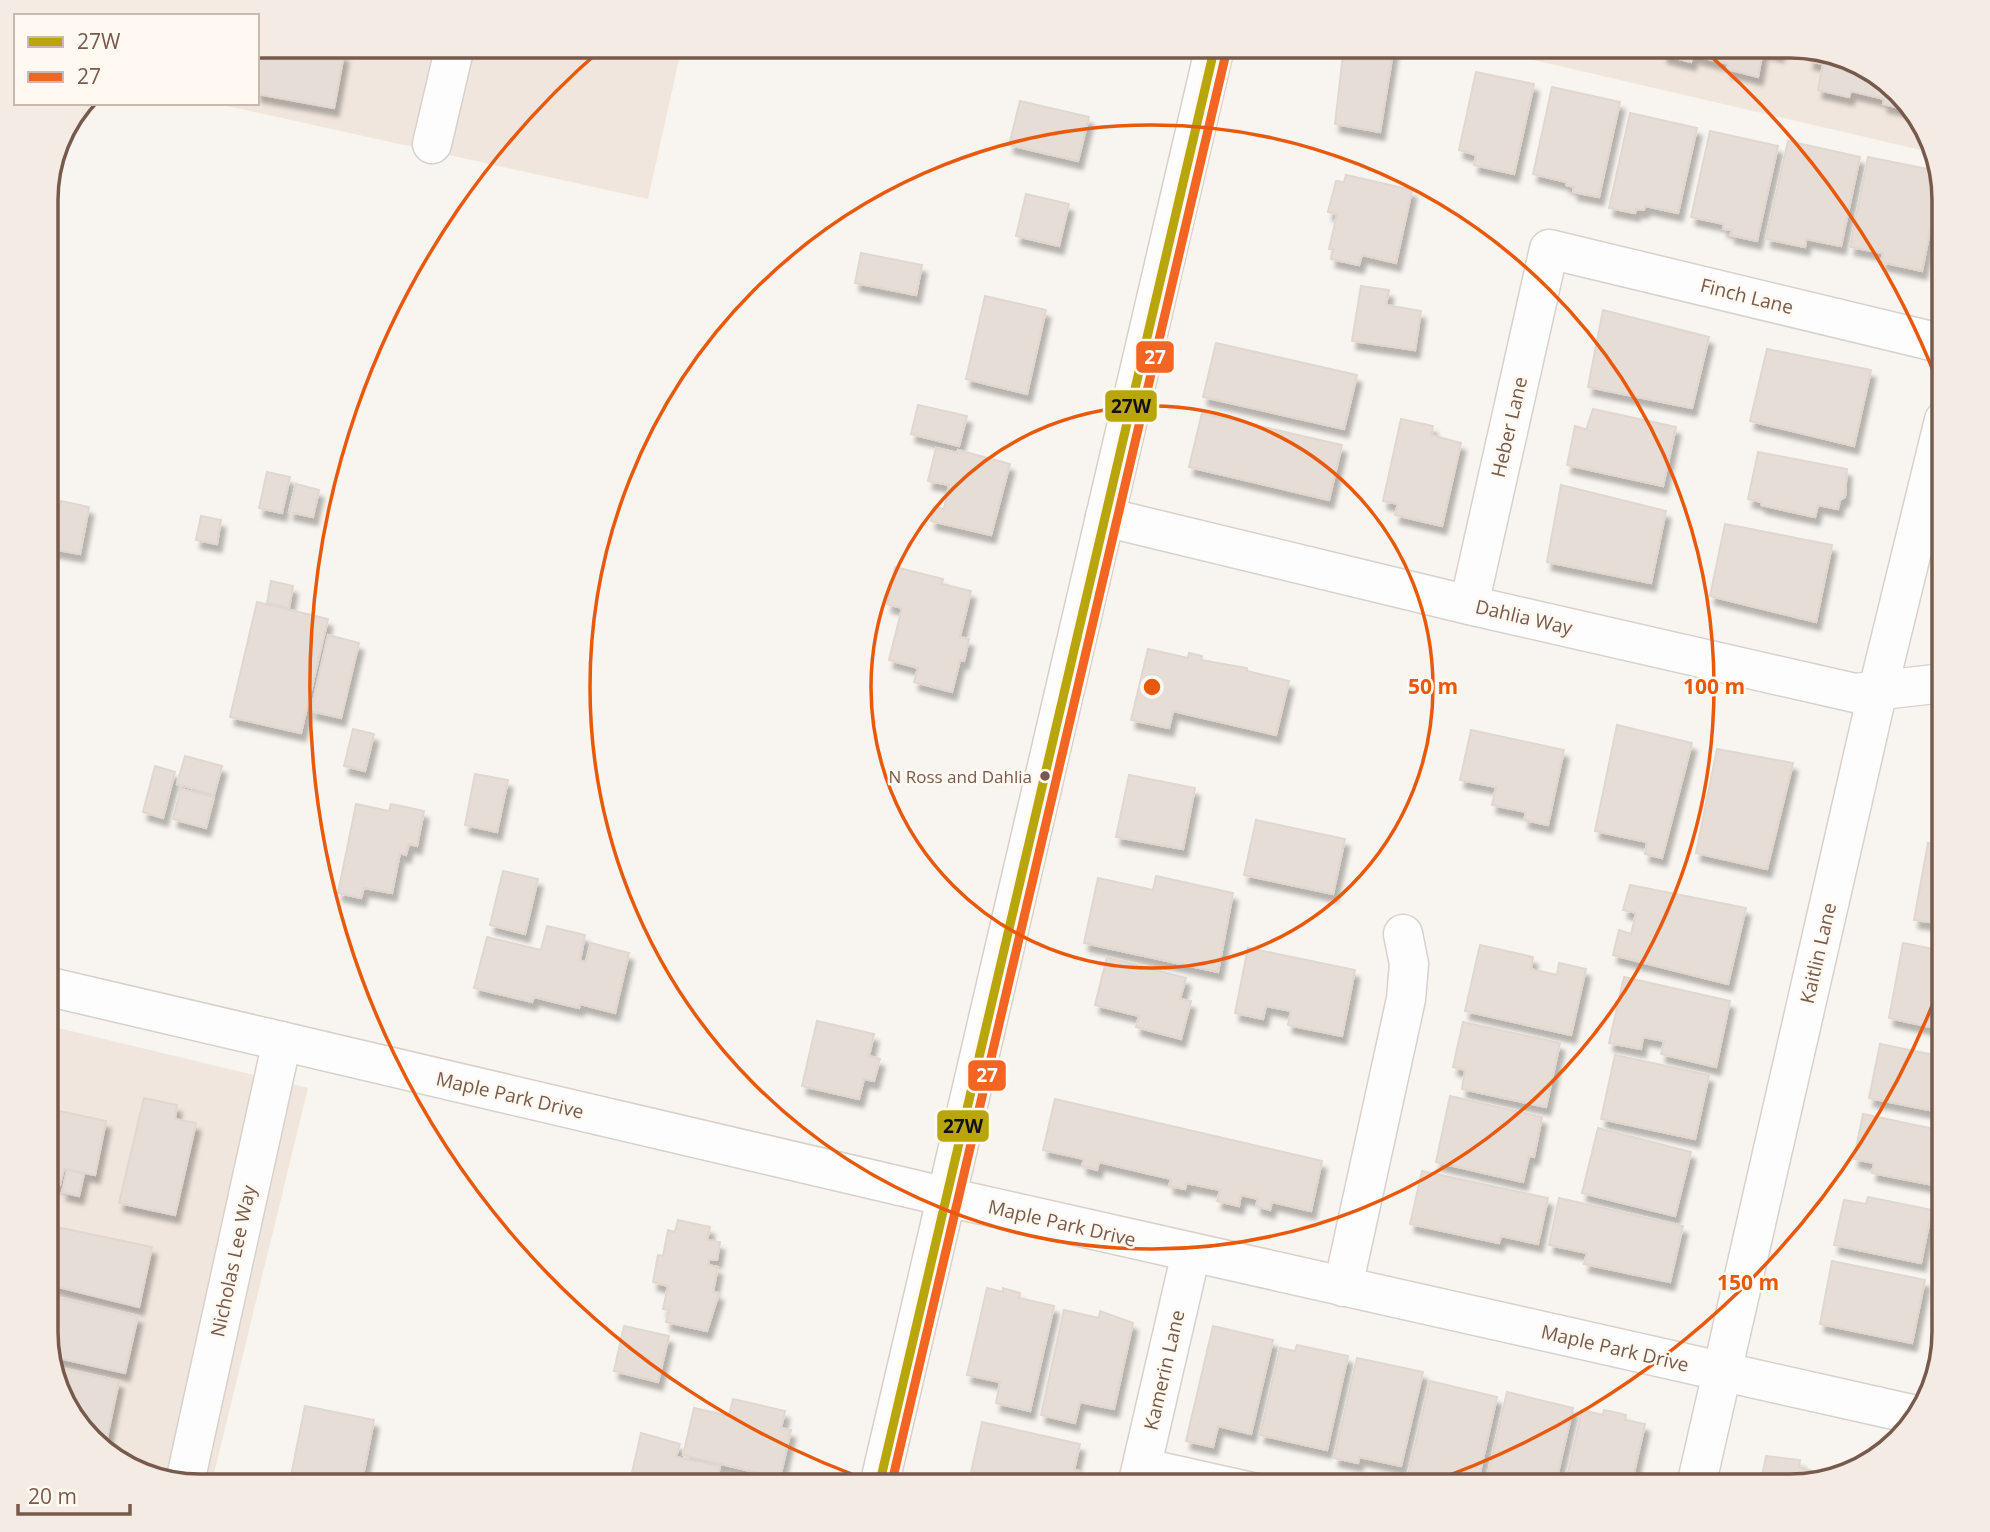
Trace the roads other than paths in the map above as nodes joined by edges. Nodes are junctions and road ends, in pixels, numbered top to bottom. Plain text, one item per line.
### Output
1 (452, 58) edge
2 (1212, 58) edge
3 (432, 144) dead end
4 (1549, 249) joint
5 (1932, 341) edge
6 (1932, 469) edge
7 (1105, 517) junction
8 (1469, 605) junction
9 (1932, 684) edge
10 (1878, 690) junction
11 (1403, 934) dead end
12 (58, 989) edge
13 (282, 1041) junction
14 (947, 1197) junction
15 (1191, 1253) junction
16 (1343, 1287) junction
17 (1722, 1372) junction
18 (1907, 1413) edge
19 (1140, 1473) edge
20 (187, 1474) edge
21 (882, 1474) edge
22 (1699, 1474) edge

1 - 3 street
2 - 7 street
4 - 5 street, Finch Lane
4 - 8 street, Heber Lane
6 - 10 street, Kaitlin Lane
7 - 8 street, Dahlia Way
7 - 14 street
8 - 10 street, Dahlia Way
9 - 10 street, Dahlia Way
10 - 17 street, Kaitlin Lane
11 - 16 street
12 - 13 street, Maple Park Drive
13 - 14 street, Maple Park Drive
13 - 20 street, Nicholas Lee Way
14 - 15 street, Maple Park Drive
14 - 21 street
15 - 16 street, Maple Park Drive
15 - 19 street, Kamerin Lane
16 - 17 street, Maple Park Drive
17 - 18 street, Maple Park Drive
17 - 22 street, Kaitlin Lane

